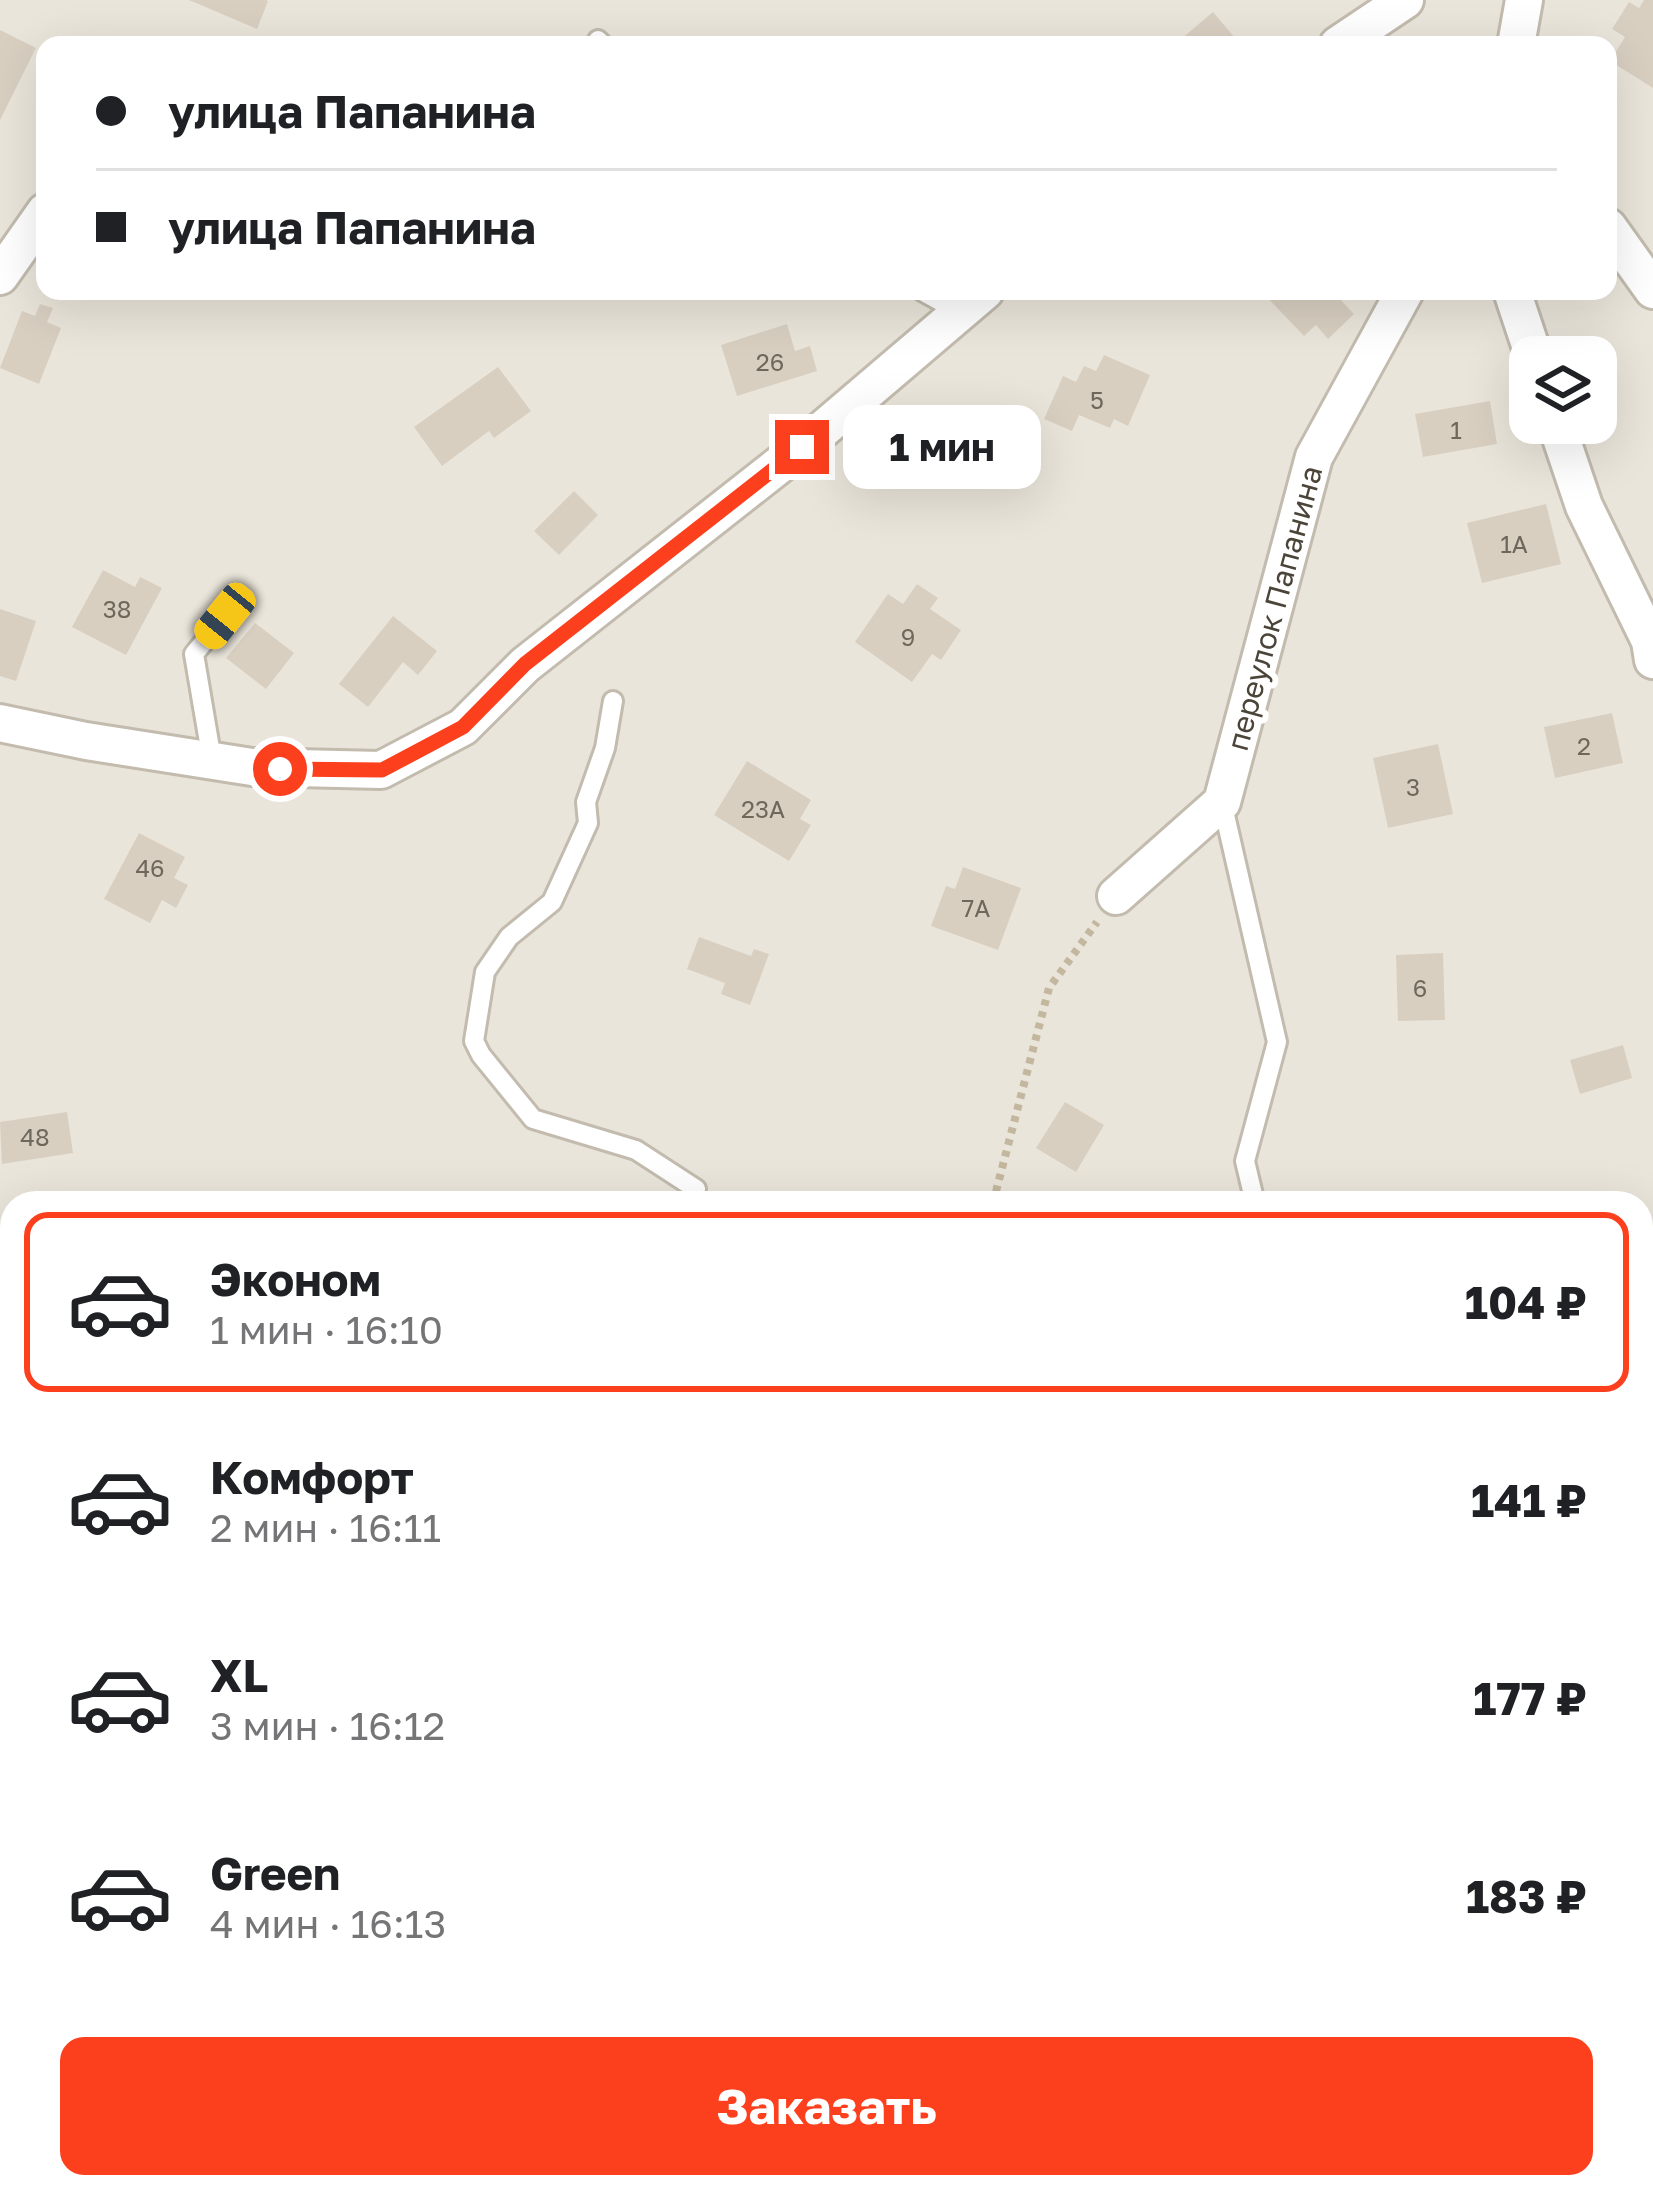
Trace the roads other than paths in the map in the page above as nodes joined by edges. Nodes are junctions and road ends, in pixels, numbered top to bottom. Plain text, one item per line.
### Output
1 (1405, 0) edge
2 (1524, 0) edge
3 (1351, 36) edge
4 (1518, 36) edge
5 (36, 225) edge
6 (1617, 240) edge
7 (0, 276) edge
8 (1653, 290) edge
9 (1400, 300) edge
10 (1515, 300) edge
11 (972, 302) edge
12 (1527, 336) edge
13 (1563, 444) edge
14 (225, 616) dead end
15 (1653, 660) edge
16 (613, 701) dead end
17 (0, 723) edge
18 (212, 760) junction
19 (1222, 802) junction
20 (1116, 896) road end
21 (695, 1189) dead end
22 (1252, 1191) edge

1 - 3 street
2 - 4 street
5 - 7 street
6 - 8 street
9 - 19 street, переулок Папанина
10 - 12 street
11 - 18 street
13 - 15 street
14 - 18 lane
16 - 21 lane
17 - 18 street
19 - 20 street
19 - 22 lane

